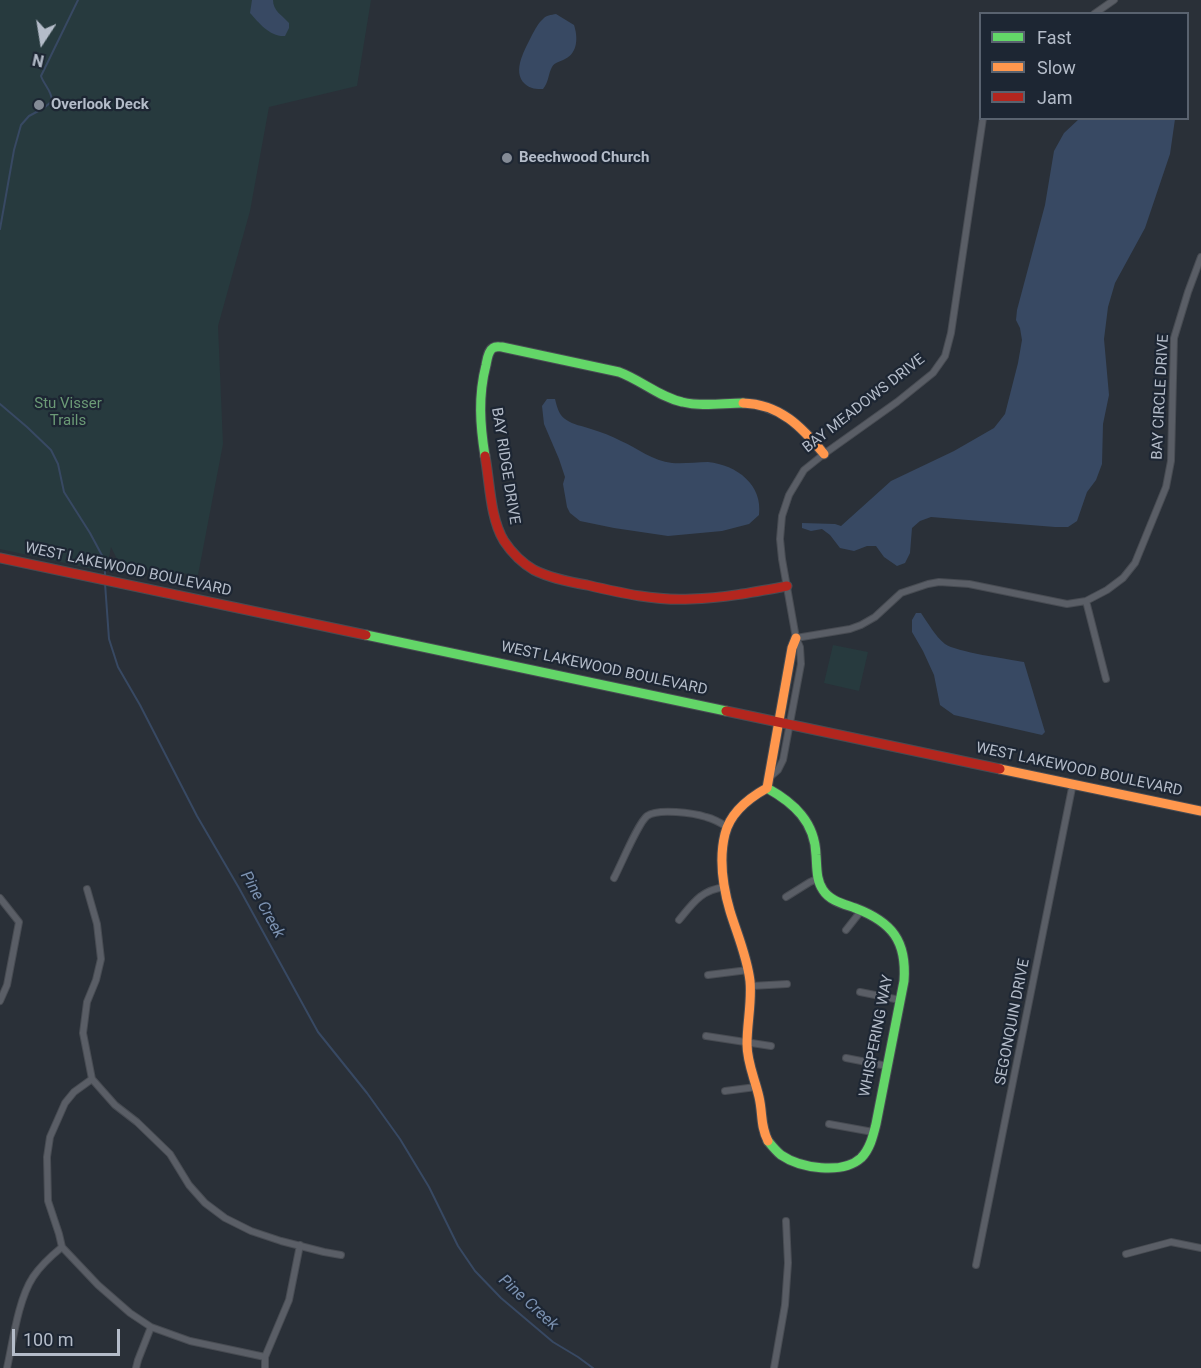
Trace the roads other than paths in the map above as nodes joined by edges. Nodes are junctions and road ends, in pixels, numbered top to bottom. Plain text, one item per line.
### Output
1 (1114, 0) edge
2 (1097, 12) edge
3 (983, 120) edge
4 (1201, 257) edge
5 (824, 454) junction
6 (0, 558) edge
7 (787, 586) junction
8 (1086, 602) junction
9 (796, 638) junction
10 (1106, 679) dead end
11 (778, 722) junction
12 (790, 724) junction
13 (770, 777) junction
14 (1073, 783) junction
15 (767, 788) junction
16 (1201, 811) edge
17 (728, 827) junction
18 (615, 878) dead end
19 (817, 879) junction
20 (725, 887) junction
21 (87, 889) dead end
22 (786, 897) dead end
23 (0, 898) edge
24 (861, 911) junction
25 (679, 920) dead end
26 (846, 930) dead end
27 (748, 970) junction
28 (708, 975) dead end
29 (787, 984) dead end
30 (751, 986) junction
31 (860, 992) dead end
32 (900, 1000) junction
33 (1, 1001) edge
34 (706, 1036) dead end
35 (747, 1042) junction
36 (771, 1046) dead end
37 (846, 1058) dead end
38 (887, 1066) junction
39 (92, 1079) junction
40 (756, 1087) junction
41 (725, 1091) dead end
42 (829, 1124) dead end
43 (873, 1132) junction
44 (786, 1221) dead end
45 (300, 1245) junction
46 (62, 1247) junction
47 (1201, 1248) edge
48 (1126, 1254) dead end
49 (341, 1255) dead end
50 (976, 1265) dead end
51 (152, 1327) junction
52 (265, 1357) junction
53 (8, 1368) edge
54 (136, 1368) edge
55 (265, 1368) edge
56 (774, 1368) edge

1 - 2 street
3 - 5 street, BAY MEADOWS DRIVE
4 - 8 street, BAY CIRCLE DRIVE
5 - 7 street, BAY MEADOWS DRIVE
5 - 7 street, BAY RIDGE DRIVE
6 - 11 street, WEST LAKEWOOD BOULEVARD
7 - 9 street, BAY MEADOWS DRIVE
8 - 9 street
8 - 10 street
9 - 11 street, BAY MEADOWS DRIVE
9 - 12 street, BAY MEADOWS DRIVE
11 - 12 street, WEST LAKEWOOD BOULEVARD
11 - 13 street, BAY MEADOWS DRIVE
12 - 13 street, BAY MEADOWS DRIVE
12 - 14 street, WEST LAKEWOOD BOULEVARD
13 - 15 street, BAY MEADOWS DRIVE
14 - 16 street, WEST LAKEWOOD BOULEVARD
14 - 50 street, SEGONQUIN DRIVE
15 - 17 street
15 - 19 street
17 - 18 street
17 - 20 street, WHISPERING WAY
19 - 22 street
19 - 24 street, WHISPERING WAY
20 - 25 street
20 - 27 street, WHISPERING WAY
21 - 39 street
23 - 33 street
24 - 26 street
24 - 32 street, WHISPERING WAY
27 - 28 street
27 - 30 street, WHISPERING WAY
29 - 30 street
30 - 35 street, WHISPERING WAY
31 - 32 street
32 - 38 street, WHISPERING WAY
34 - 35 street
35 - 36 street
35 - 40 street, WHISPERING WAY
37 - 38 street
38 - 43 street, WHISPERING WAY
39 - 45 street
39 - 46 street
40 - 41 street
40 - 43 street, WHISPERING WAY
42 - 43 street
44 - 56 street
45 - 49 street
45 - 52 street
46 - 51 street
46 - 53 street
47 - 48 street
51 - 52 street
51 - 54 street
52 - 55 street

